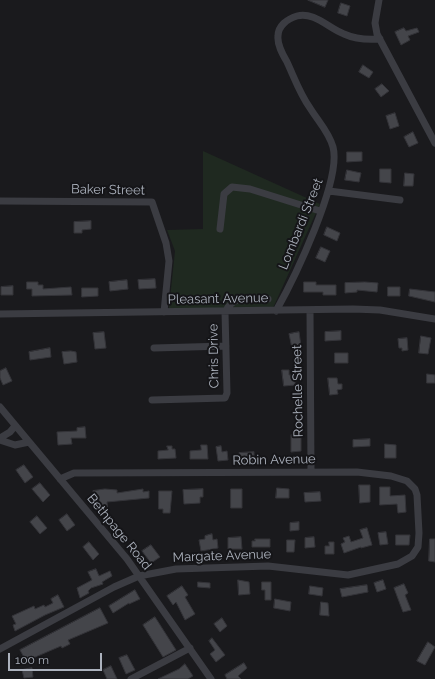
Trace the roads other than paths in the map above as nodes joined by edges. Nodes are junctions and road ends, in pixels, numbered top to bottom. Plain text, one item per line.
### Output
1 (379, 0) edge
2 (380, 39) junction
3 (435, 143) edge
4 (329, 191) junction
5 (400, 200) dead end
6 (0, 201) edge
7 (320, 211) junction
8 (220, 229) dead end
9 (268, 298) dead end
10 (276, 310) junction
11 (310, 310) junction
12 (164, 312) junction
13 (225, 312) junction
14 (0, 314) edge
15 (435, 319) edge
16 (226, 346) junction
17 (154, 348) dead end
18 (152, 400) dead end
19 (0, 407) edge
20 (15, 426) junction
21 (0, 439) edge
22 (29, 442) junction
23 (311, 472) junction
24 (60, 479) junction
25 (412, 556) joint
26 (139, 576) junction
27 (190, 648) junction
28 (0, 649) edge
29 (131, 679) edge
30 (211, 679) edge

1 - 2 street
2 - 3 street
2 - 4 street, Lombardi Street
4 - 5 street
4 - 7 street, Lombardi Street
6 - 12 street, Baker Street
7 - 8 street
7 - 10 street, Lombardi Street
9 - 13 street
10 - 11 street, Pleasant Avenue
10 - 13 street, Pleasant Avenue
11 - 15 street, Pleasant Avenue
11 - 23 street, Rochelle Street
12 - 13 street, Pleasant Avenue
12 - 14 street, Pleasant Avenue
13 - 16 street, Chris Drive
16 - 17 street
16 - 18 street, Chris Drive
19 - 20 street, Bethpage Road
20 - 21 street
20 - 22 street, Bethpage Road
21 - 22 street
22 - 24 street, Bethpage Road
23 - 24 street, Robin Avenue
23 - 25 street, Robin Avenue
24 - 26 street, Bethpage Road
25 - 26 street, Margate Avenue
26 - 27 street, Bethpage Road
26 - 28 street, Margate Avenue
27 - 29 street
27 - 30 street, Bethpage Road

